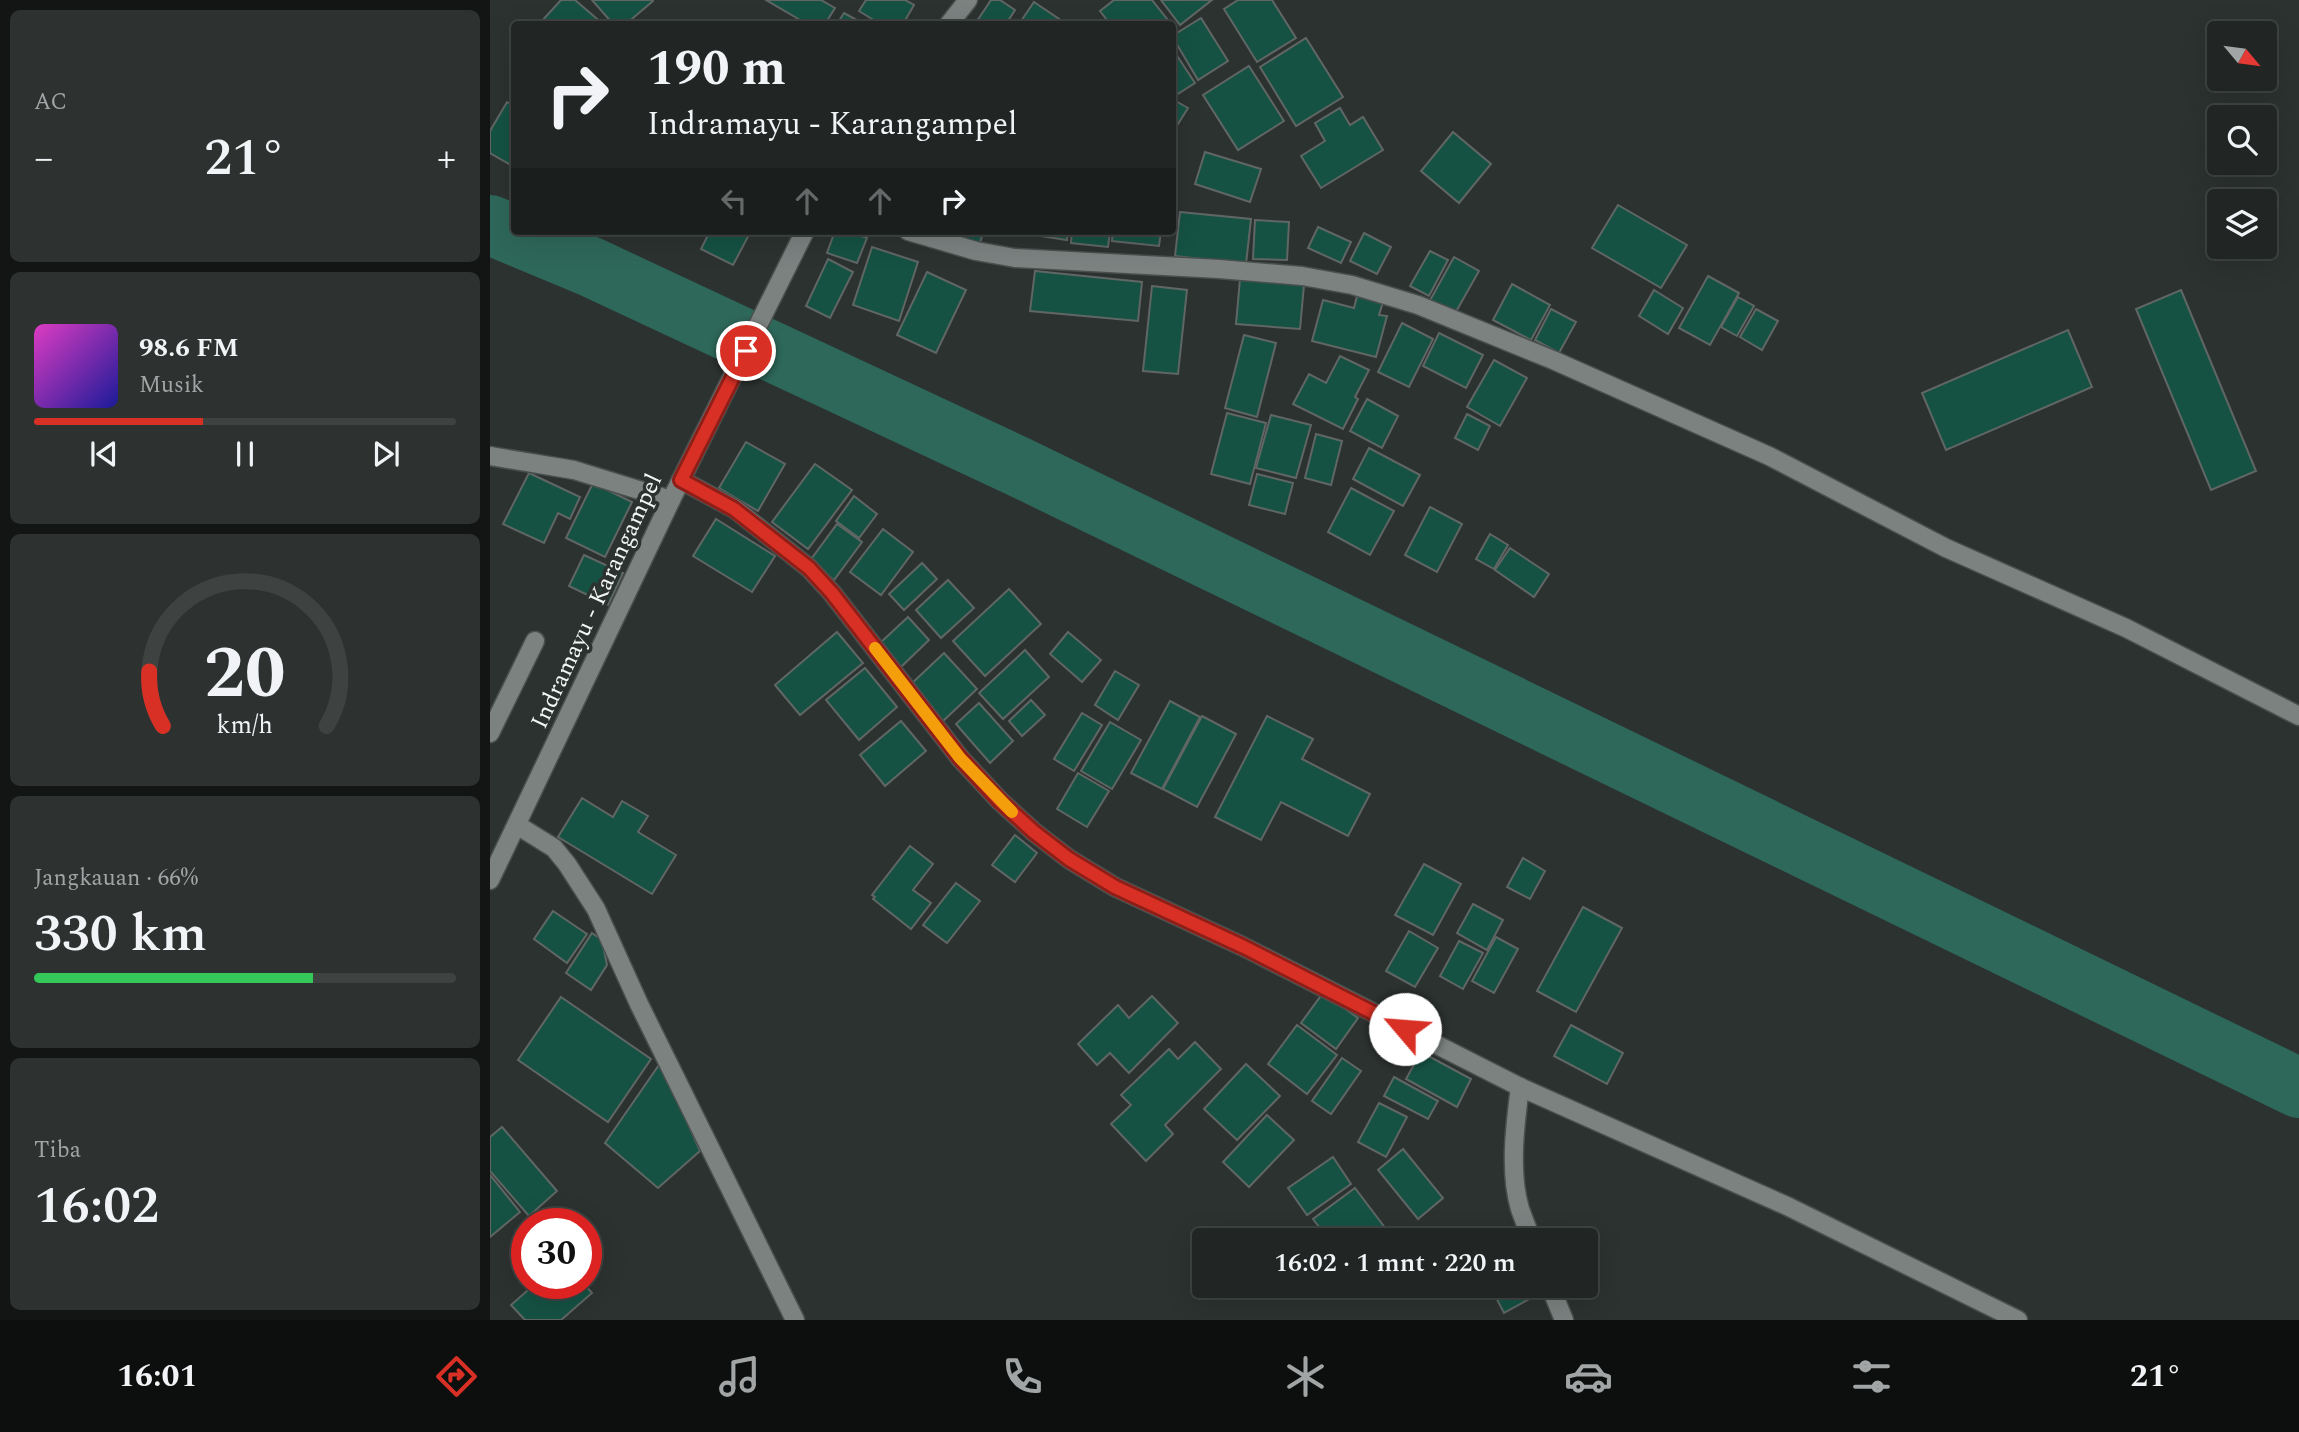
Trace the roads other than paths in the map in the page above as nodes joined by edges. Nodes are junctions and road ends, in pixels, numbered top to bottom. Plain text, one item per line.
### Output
1 (968, 0) edge
2 (951, 21) edge
3 (804, 235) edge
4 (922, 235) edge
5 (490, 456) edge
6 (681, 480) junction
7 (671, 500) junction
8 (535, 641) dead end
9 (2299, 716) edge
10 (490, 733) edge
11 (517, 825) junction
12 (490, 880) edge
13 (1520, 1087) junction
14 (1527, 1228) edge
15 (1555, 1298) edge
16 (795, 1320) edge
17 (1564, 1320) edge
18 (2018, 1320) edge

1 - 2 street
3 - 6 street, Indramayu - Karangampel
4 - 9 street
5 - 7 street
6 - 7 street, Indramayu - Karangampel
6 - 13 street
7 - 11 street, Indramayu - Karangampel
8 - 10 street
11 - 12 street, Indramayu - Karangampel
11 - 16 street
13 - 14 street
13 - 18 street
15 - 17 street

